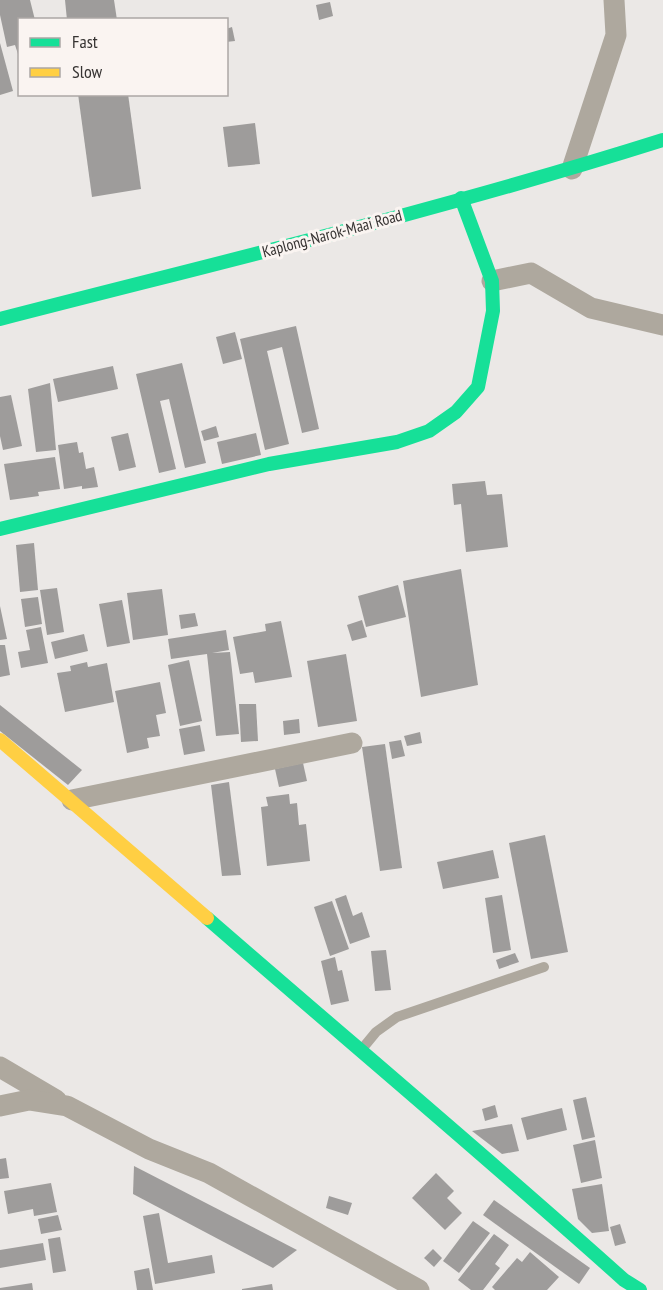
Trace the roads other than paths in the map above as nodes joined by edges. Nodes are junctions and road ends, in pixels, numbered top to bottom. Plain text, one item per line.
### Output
1 (615, 0) edge
2 (663, 140) edge
3 (572, 169) junction
4 (461, 198) junction
5 (492, 281) junction
6 (0, 320) edge
7 (663, 325) edge
8 (0, 529) edge
9 (0, 740) edge
10 (352, 743) dead end
11 (72, 800) junction
12 (544, 967) dead end
13 (360, 1051) junction
14 (0, 1066) edge
15 (0, 1106) edge
16 (67, 1106) junction
17 (624, 1287) edge
18 (419, 1290) edge

1 - 3 street
2 - 3 main road, Kaplong-Narok-Maai Road
3 - 4 main road, Kaplong-Narok-Maai Road
4 - 5 main road
4 - 6 main road, Kaplong-Narok-Maai Road
5 - 7 street
5 - 8 main road
9 - 11 main road
10 - 11 street
11 - 13 main road
12 - 13 lane
13 - 17 main road
14 - 16 street
15 - 16 street
16 - 18 street

